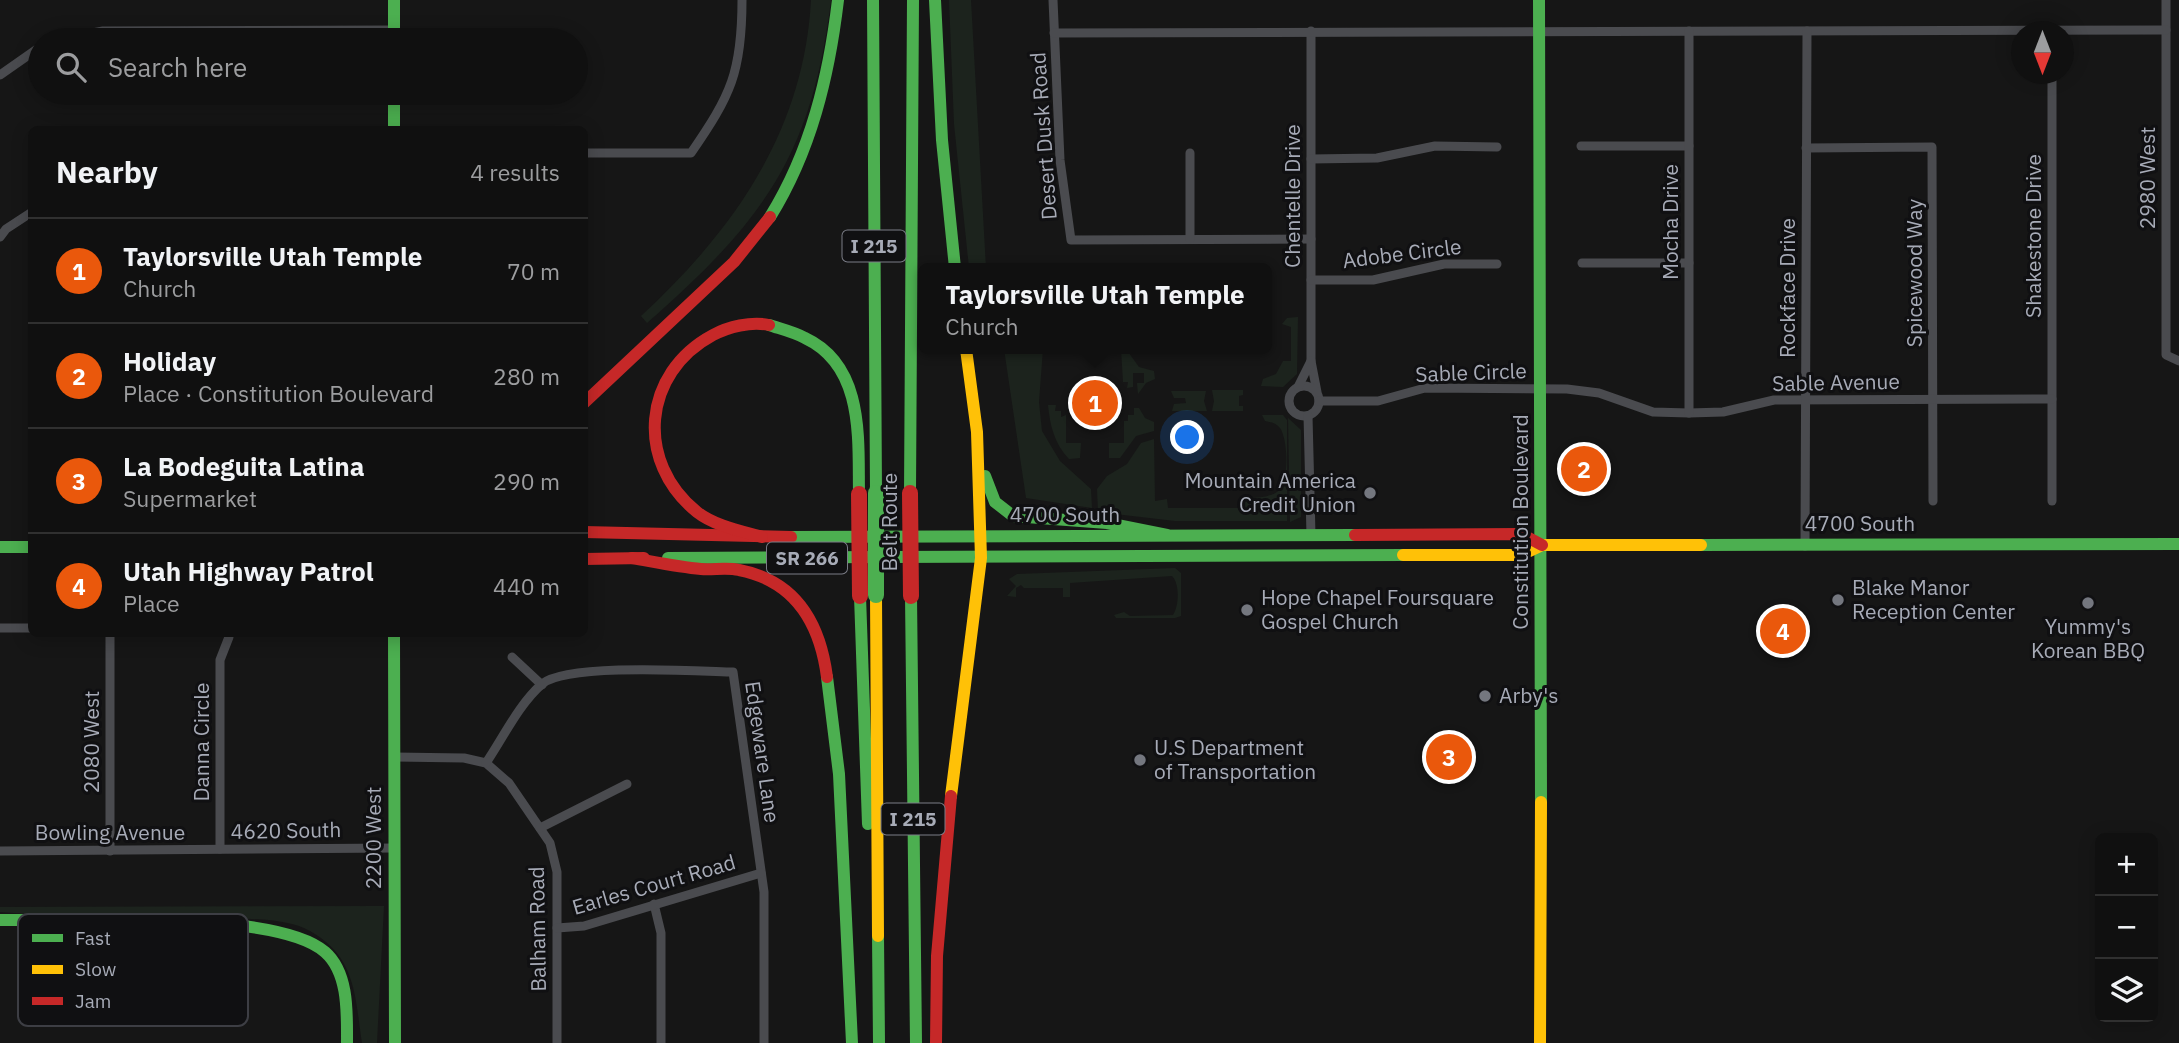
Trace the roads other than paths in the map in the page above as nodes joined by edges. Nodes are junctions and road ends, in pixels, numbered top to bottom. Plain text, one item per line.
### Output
1 (394, 0) edge
2 (742, 0) edge
3 (838, 0) edge
4 (873, 0) edge
5 (913, 0) edge
6 (936, 0) edge
7 (1053, 0) edge
8 (1539, 0) edge
9 (2166, 0) edge
10 (394, 28) edge
11 (1539, 30) junction
12 (2166, 30) junction
13 (1311, 31) junction
14 (1689, 31) junction
15 (1807, 31) junction
16 (2011, 31) edge
17 (2074, 31) edge
18 (1054, 33) junction
19 (28, 55) edge
20 (0, 75) edge
21 (2052, 84) edge
22 (394, 105) edge
23 (394, 126) edge
24 (1581, 146) dead end
25 (1689, 146) junction
26 (1497, 147) dead end
27 (1806, 148) junction
28 (588, 153) edge
29 (1190, 153) dead end
30 (1311, 159) junction
31 (28, 215) edge
32 (0, 237) edge
33 (1190, 239) junction
34 (1311, 239) junction
35 (954, 263) edge
36 (1582, 263) dead end
37 (1689, 263) junction
38 (1497, 264) dead end
39 (1311, 280) junction
40 (967, 354) edge
41 (1311, 361) junction
42 (2179, 361) edge
43 (1297, 387) junction
44 (1541, 389) junction
45 (1318, 397) junction
46 (588, 399) edge
47 (2052, 399) junction
48 (1804, 400) junction
49 (1933, 400) junction
50 (1689, 414) junction
51 (1308, 415) junction
52 (977, 432) junction
53 (1933, 501) dead end
54 (2052, 501) dead end
55 (588, 532) edge
56 (1167, 535) junction
57 (1311, 535) junction
58 (981, 536) junction
59 (762, 537) junction
60 (2179, 544) edge
61 (1542, 545) junction
62 (1805, 546) junction
63 (0, 547) edge
64 (28, 547) edge
65 (632, 558) junction
66 (981, 558) junction
67 (588, 559) edge
68 (868, 595) junction
69 (0, 628) edge
70 (28, 628) edge
71 (110, 637) edge
72 (229, 637) dead end
73 (394, 637) edge
74 (512, 657) dead end
75 (542, 685) junction
76 (395, 757) junction
77 (486, 763) junction
78 (627, 784) dead end
79 (540, 828) junction
80 (395, 848) junction
81 (220, 849) junction
82 (110, 850) junction
83 (0, 851) edge
84 (761, 873) junction
85 (654, 905) junction
86 (0, 920) edge
87 (18, 920) edge
88 (248, 927) edge
89 (557, 928) junction
90 (347, 1043) edge
91 (395, 1043) edge
92 (557, 1043) edge
93 (661, 1043) edge
94 (764, 1043) edge
95 (852, 1043) edge
96 (879, 1043) edge
97 (916, 1043) edge
98 (936, 1043) edge
99 (1540, 1043) edge

1 - 10 main road
2 - 28 street
3 - 46 main road
4 - 68 main road, Belt Route / I 215, bridge
5 - 97 main road, Belt Route / I 215, bridge
6 - 35 main road
7 - 18 street, Desert Dusk Road
8 - 11 main road, Constitution Boulevard
9 - 12 street, 2980 West
11 - 13 street
11 - 14 street
11 - 44 main road, Constitution Boulevard
12 - 17 street
12 - 42 street, 2980 West
13 - 18 street
13 - 30 street, Chentelle Drive
14 - 15 street
14 - 25 street, Mocha Drive
15 - 16 street
15 - 27 street, Rockface Drive
18 - 33 street, Desert Dusk Road
19 - 20 street
21 - 47 street, Shakestone Drive
22 - 23 main road
24 - 25 street
25 - 37 street, Mocha Drive
26 - 30 street
27 - 48 street, Rockface Drive
27 - 49 street, Spicewood Way
29 - 33 street
30 - 34 street, Chentelle Drive
31 - 32 street
33 - 34 street, Desert Dusk Road
34 - 39 street, Chentelle Drive
36 - 37 street
37 - 50 street, Mocha Drive
38 - 39 street, Adobe Circle
39 - 41 street, Chentelle Drive
40 - 52 main road
41 - 43 street, Chentelle Drive
41 - 45 street, Chentelle Drive
43 - 45 street
43 - 51 street
44 - 45 street, Sable Circle
44 - 50 street, Sable Avenue
44 - 61 main road, Constitution Boulevard
45 - 51 street
47 - 49 street, Sable Avenue
47 - 54 street, Shakestone Drive
48 - 49 street, Sable Avenue
48 - 50 street, Sable Avenue
48 - 62 street, Rockface Drive
49 - 53 street, Spicewood Way
51 - 57 street
52 - 56 main road
52 - 58 main road
55 - 59 main road, 4700 South / SR 266
56 - 57 main road, 4700 South
56 - 58 main road, 4700 South
57 - 61 main road, 4700 South
58 - 59 main road, 4700 South / SR 266
58 - 66 main road
59 - 68 main road, bridge
60 - 62 main road, 4700 South
61 - 62 main road, 4700 South
61 - 66 main road, 4700 South
61 - 99 main road, Constitution Boulevard
63 - 64 main road
65 - 66 main road, 4700 South / SR 266
65 - 67 main road, 4700 South / SR 266
65 - 95 main road
66 - 98 main road
68 - 96 main road, Belt Route / I 215
69 - 70 street
71 - 82 street, 2080 West
72 - 81 street, Danna Circle
73 - 76 main road, 2200 West
74 - 75 street
75 - 77 street
75 - 84 street, Edgeware Lane
76 - 77 street
76 - 80 main road, 2200 West
77 - 79 street, Balham Road
78 - 79 street
79 - 89 street, Balham Road
80 - 81 street, 4620 South
80 - 91 main road, 2200 West
81 - 82 street, Bowling Avenue
82 - 83 street, Bowling Avenue
84 - 85 street, Earles Court Road
84 - 94 street, Edgeware Lane
85 - 89 street, Earles Court Road
85 - 93 street
86 - 87 main road
88 - 90 main road
89 - 92 street, Balham Road

